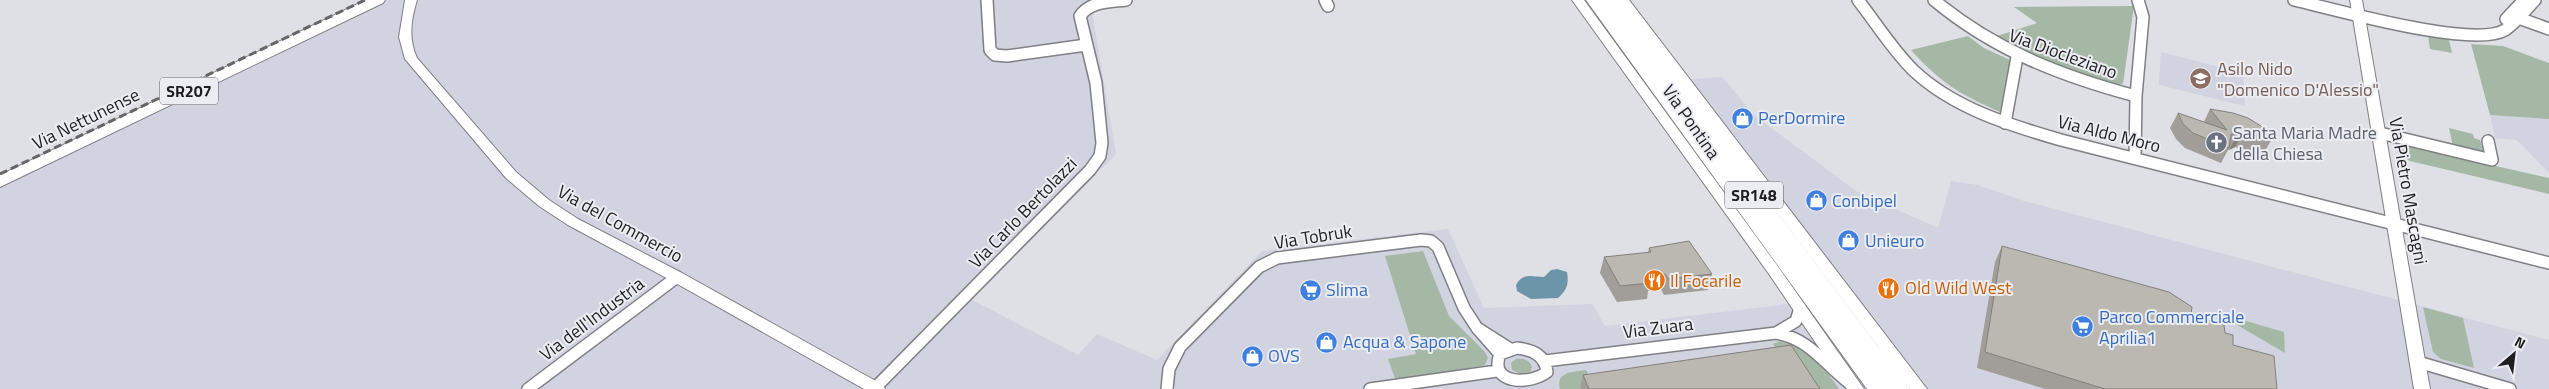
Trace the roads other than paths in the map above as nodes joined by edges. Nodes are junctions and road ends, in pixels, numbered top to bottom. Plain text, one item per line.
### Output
1 (378, 0) edge
2 (411, 0) edge
3 (988, 0) edge
4 (1126, 0) edge
5 (1578, 0) edge
6 (1594, 0) edge
7 (1610, 0) edge
8 (1623, 0) edge
9 (1858, 0) edge
10 (1934, 0) edge
11 (2138, 0) edge
12 (2294, 0) edge
13 (2356, 0) edge
14 (2524, 0) edge
15 (2535, 0) edge
16 (2359, 14) junction
17 (2514, 17) junction
18 (2549, 29) edge
19 (1086, 45) junction
20 (2017, 57) junction
21 (2136, 96) junction
22 (2005, 123) junction
23 (2380, 133) junction
24 (2488, 141) dead end
25 (2135, 158) junction
26 (0, 182) edge
27 (1753, 218) junction
28 (2394, 224) junction
29 (2549, 263) edge
30 (1774, 270) junction
31 (677, 277) junction
32 (1837, 306) junction
33 (1800, 308) junction
34 (1776, 333) junction
35 (1875, 339) joint
36 (1505, 352) junction
37 (1892, 354) junction
38 (1544, 360) junction
39 (2418, 362) junction
40 (1497, 371) junction
41 (1540, 385) edge
42 (1855, 387) edge
43 (528, 389) edge
44 (876, 389) edge
45 (1167, 389) edge
46 (1370, 389) edge
47 (1879, 389) edge
48 (1899, 389) edge
49 (1919, 389) edge
50 (2422, 389) edge
51 (2510, 389) edge

1 - 26 main road, Via Nettunense / SR207
2 - 31 street, Via del Commercio
3 - 19 street
4 - 19 street, Via Carlo Bertolazzi
5 - 30 street, Via Pontina
6 - 27 highway, SR148
7 - 32 highway, SR148
8 - 37 street, Via Pontina
9 - 22 street, Via Aldo Moro
10 - 20 street, Via Diocleziano
11 - 21 street
12 - 16 street
13 - 16 street, Via Pietro Mascagni
14 - 17 street
15 - 17 street
16 - 17 street
16 - 23 street, Via Pietro Mascagni
17 - 18 street
19 - 44 street, Via Carlo Bertolazzi
20 - 21 street, Via Diocleziano
20 - 22 street
21 - 25 street
22 - 25 street, Via Aldo Moro
23 - 24 street
23 - 28 street, Via Pietro Mascagni
25 - 28 street, Via Aldo Moro
27 - 30 highway
27 - 47 highway, SR148
28 - 29 street, Via Aldo Moro
28 - 39 street, Via Pietro Mascagni
30 - 33 street, Via Pontina
31 - 43 street, Via dell'Industria
31 - 44 street, Via del Commercio
32 - 35 highway
32 - 48 highway, SR148
33 - 34 street, Via Zuara
33 - 42 street, Via Pontina
34 - 38 street, Via Zuara
34 - 42 street, Via Zuara
35 - 37 street, Via Pontina
36 - 38 street
36 - 40 street
36 - 45 street, Via Tobruk
37 - 49 street, Via Pontina
38 - 41 street
39 - 50 street, Via Pietro Mascagni
39 - 51 street
40 - 41 street
40 - 46 street

